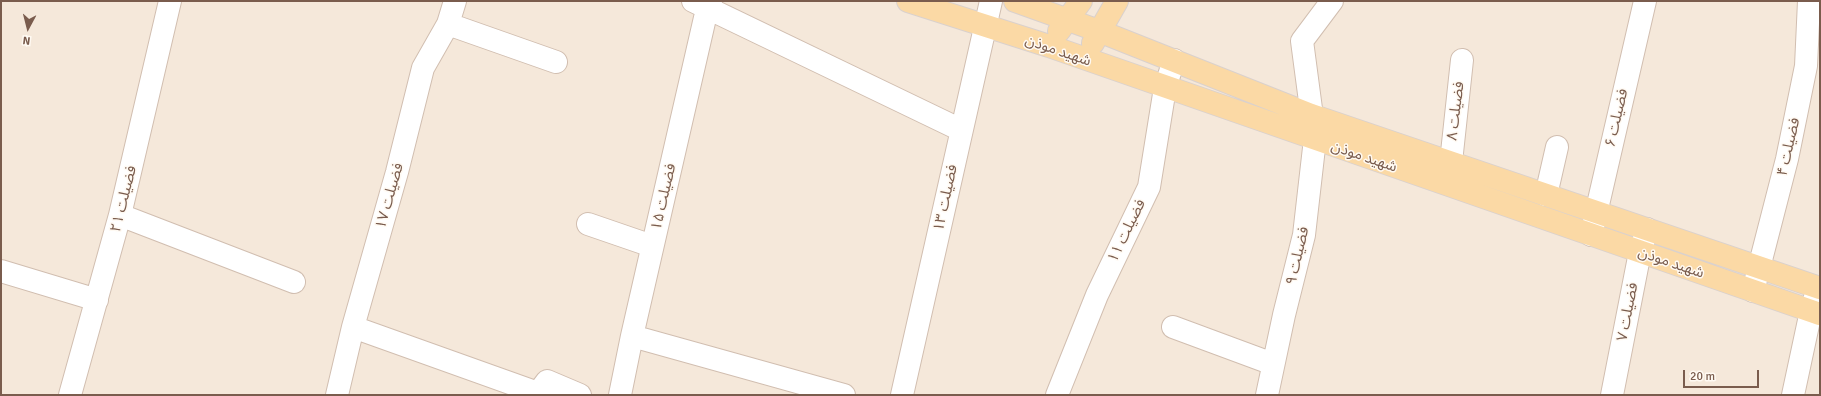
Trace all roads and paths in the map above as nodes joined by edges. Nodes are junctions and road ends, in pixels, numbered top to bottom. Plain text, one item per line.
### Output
1 (170, 1) edge
2 (455, 1) edge
3 (908, 1) edge
4 (991, 1) edge
5 (1015, 1) edge
6 (1081, 1) edge
7 (1117, 1) edge
8 (1332, 1) edge
9 (1645, 1) edge
10 (1809, 1) edge
11 (704, 4) edge
12 (1067, 20) junction
13 (448, 24) junction
14 (984, 26) junction
15 (1099, 31) junction
16 (1049, 46) junction
17 (1084, 59) junction
18 (1174, 60) junction
19 (1462, 60) dead end
20 (556, 62) dead end
21 (1165, 88) junction
22 (1312, 115) junction
23 (961, 130) junction
24 (1315, 139) junction
25 (1557, 147) dead end
26 (1451, 162) junction
27 (1546, 195) junction
28 (1595, 211) junction
29 (120, 215) junction
30 (588, 224) dead end
31 (1647, 229) junction
32 (1591, 235) junction
33 (652, 246) junction
34 (1640, 252) junction
35 (1760, 268) junction
36 (1, 271) edge
37 (294, 282) dead end
38 (1819, 288) edge
39 (1753, 291) junction
40 (97, 300) junction
41 (1815, 313) edge
42 (353, 327) junction
43 (1173, 327) dead end
44 (632, 336) junction
45 (1273, 364) junction
46 (76, 393) edge
47 (336, 395) edge
48 (580, 395) edge
49 (620, 395) edge
50 (844, 395) edge
51 (902, 395) edge
52 (1057, 395) edge
53 (1267, 395) edge
54 (1612, 395) edge
55 (1793, 395) edge

1 - 29 street, فضیلت ۲۱
2 - 13 street, فضیلت ۱۷
3 - 14 main road, شهید موذن
4 - 14 street, فضیلت ۱۳
5 - 12 main road, شهید موذن
6 - 12 main road
7 - 15 main road
8 - 22 street, فضیلت ۹
9 - 28 street, فضیلت ۶
10 - 35 street, فضیلت ۴
11 - 23 street
11 - 33 street, فضیلت ۱۵
12 - 15 main road, شهید موذن
12 - 16 main road
13 - 20 street
13 - 42 street, فضیلت ۱۷
14 - 16 main road, شهید موذن
14 - 23 street, فضیلت ۱۳
15 - 17 main road
15 - 18 main road, شهید موذن
16 - 17 main road, شهید موذن
17 - 21 main road, شهید موذن
18 - 21 street, فضیلت ۱۱
18 - 22 main road, شهید موذن
19 - 26 street, فضیلت ۸
21 - 24 main road, شهید موذن
21 - 52 street, فضیلت ۱۱
22 - 24 street, فضیلت ۹
22 - 26 main road, شهید موذن
23 - 51 street, فضیلت ۱۳
24 - 32 main road, شهید موذن
24 - 45 street, فضیلت ۹
25 - 27 street
26 - 27 main road, شهید موذن
27 - 28 main road, شهید موذن
28 - 31 main road, شهید موذن
28 - 32 street, فضیلت ۶
29 - 37 street
29 - 40 street, فضیلت ۲۱
30 - 33 street
31 - 34 street, فضیلت ۷
31 - 35 main road, شهید موذن
32 - 34 main road, شهید موذن
33 - 44 street, فضیلت ۱۵
34 - 39 main road, شهید موذن
34 - 54 street, فضیلت ۷
35 - 38 main road, شهید موذن
35 - 39 street, فضیلت ۴
36 - 40 street
38 - 41 street
39 - 41 main road, شهید موذن
40 - 46 street, فضیلت ۲۱
41 - 55 street
42 - 47 street, فضیلت ۱۷
42 - 48 street
43 - 45 street
44 - 49 street, فضیلت ۱۵
44 - 50 street
45 - 53 street, فضیلت ۹

